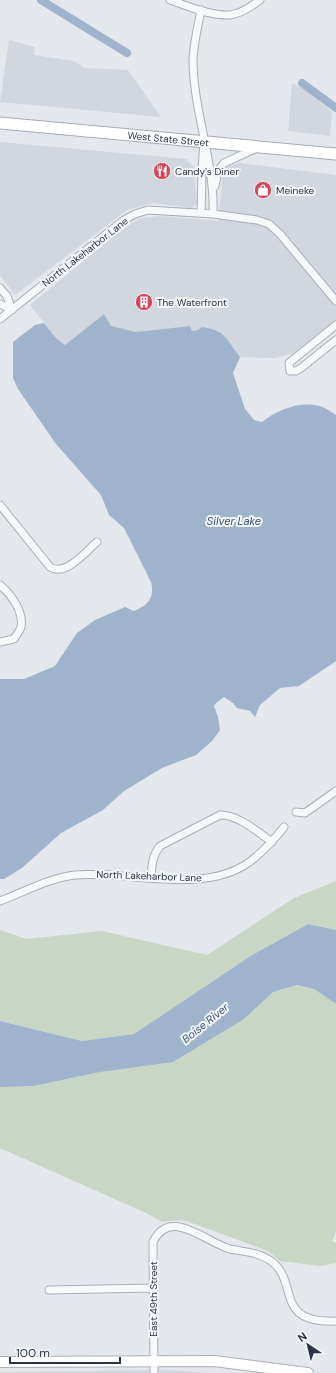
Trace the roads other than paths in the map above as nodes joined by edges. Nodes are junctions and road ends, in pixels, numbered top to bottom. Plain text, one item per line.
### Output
1 (170, 0) edge
2 (260, 0) edge
3 (201, 10) junction
4 (0, 123) edge
5 (204, 141) junction
6 (261, 147) junction
7 (336, 154) edge
8 (214, 196) junction
9 (201, 213) junction
10 (213, 214) junction
11 (0, 288) edge
12 (336, 301) edge
13 (0, 304) edge
14 (12, 310) junction
15 (0, 319) edge
16 (336, 325) edge
17 (336, 340) edge
18 (0, 505) edge
19 (97, 542) dead end
20 (0, 585) edge
21 (0, 642) edge
22 (336, 791) edge
23 (296, 812) dead end
24 (284, 827) dead end
25 (272, 842) junction
26 (151, 877) junction
27 (0, 901) edge
28 (153, 1288) junction
29 (49, 1290) dead end
30 (336, 1321) edge
31 (154, 1360) junction
32 (0, 1362) edge
33 (154, 1373) edge
34 (308, 1373) edge

1 - 3 street
2 - 3 street
3 - 5 street
4 - 5 main road, West State Street
5 - 6 main road, West State Street
5 - 8 street
5 - 9 street
6 - 7 main road, West State Street
6 - 8 street
8 - 10 street
9 - 10 street, North Lakeharbor Lane
9 - 14 street, North Lakeharbor Lane
10 - 12 street, North Lakeharbor Lane
11 - 14 street
13 - 14 street
14 - 15 street, North Lakeharbor Lane
16 - 17 street
18 - 19 street
20 - 21 street
22 - 23 street
24 - 25 street, North Lakeharbor Lane
25 - 26 street, North Lakeharbor Lane
25 - 26 street
26 - 27 street, North Lakeharbor Lane
28 - 29 street
28 - 30 street, East 49th Street
28 - 31 street, East 49th Street
31 - 32 street
31 - 33 street, East 49th Street
31 - 34 street

